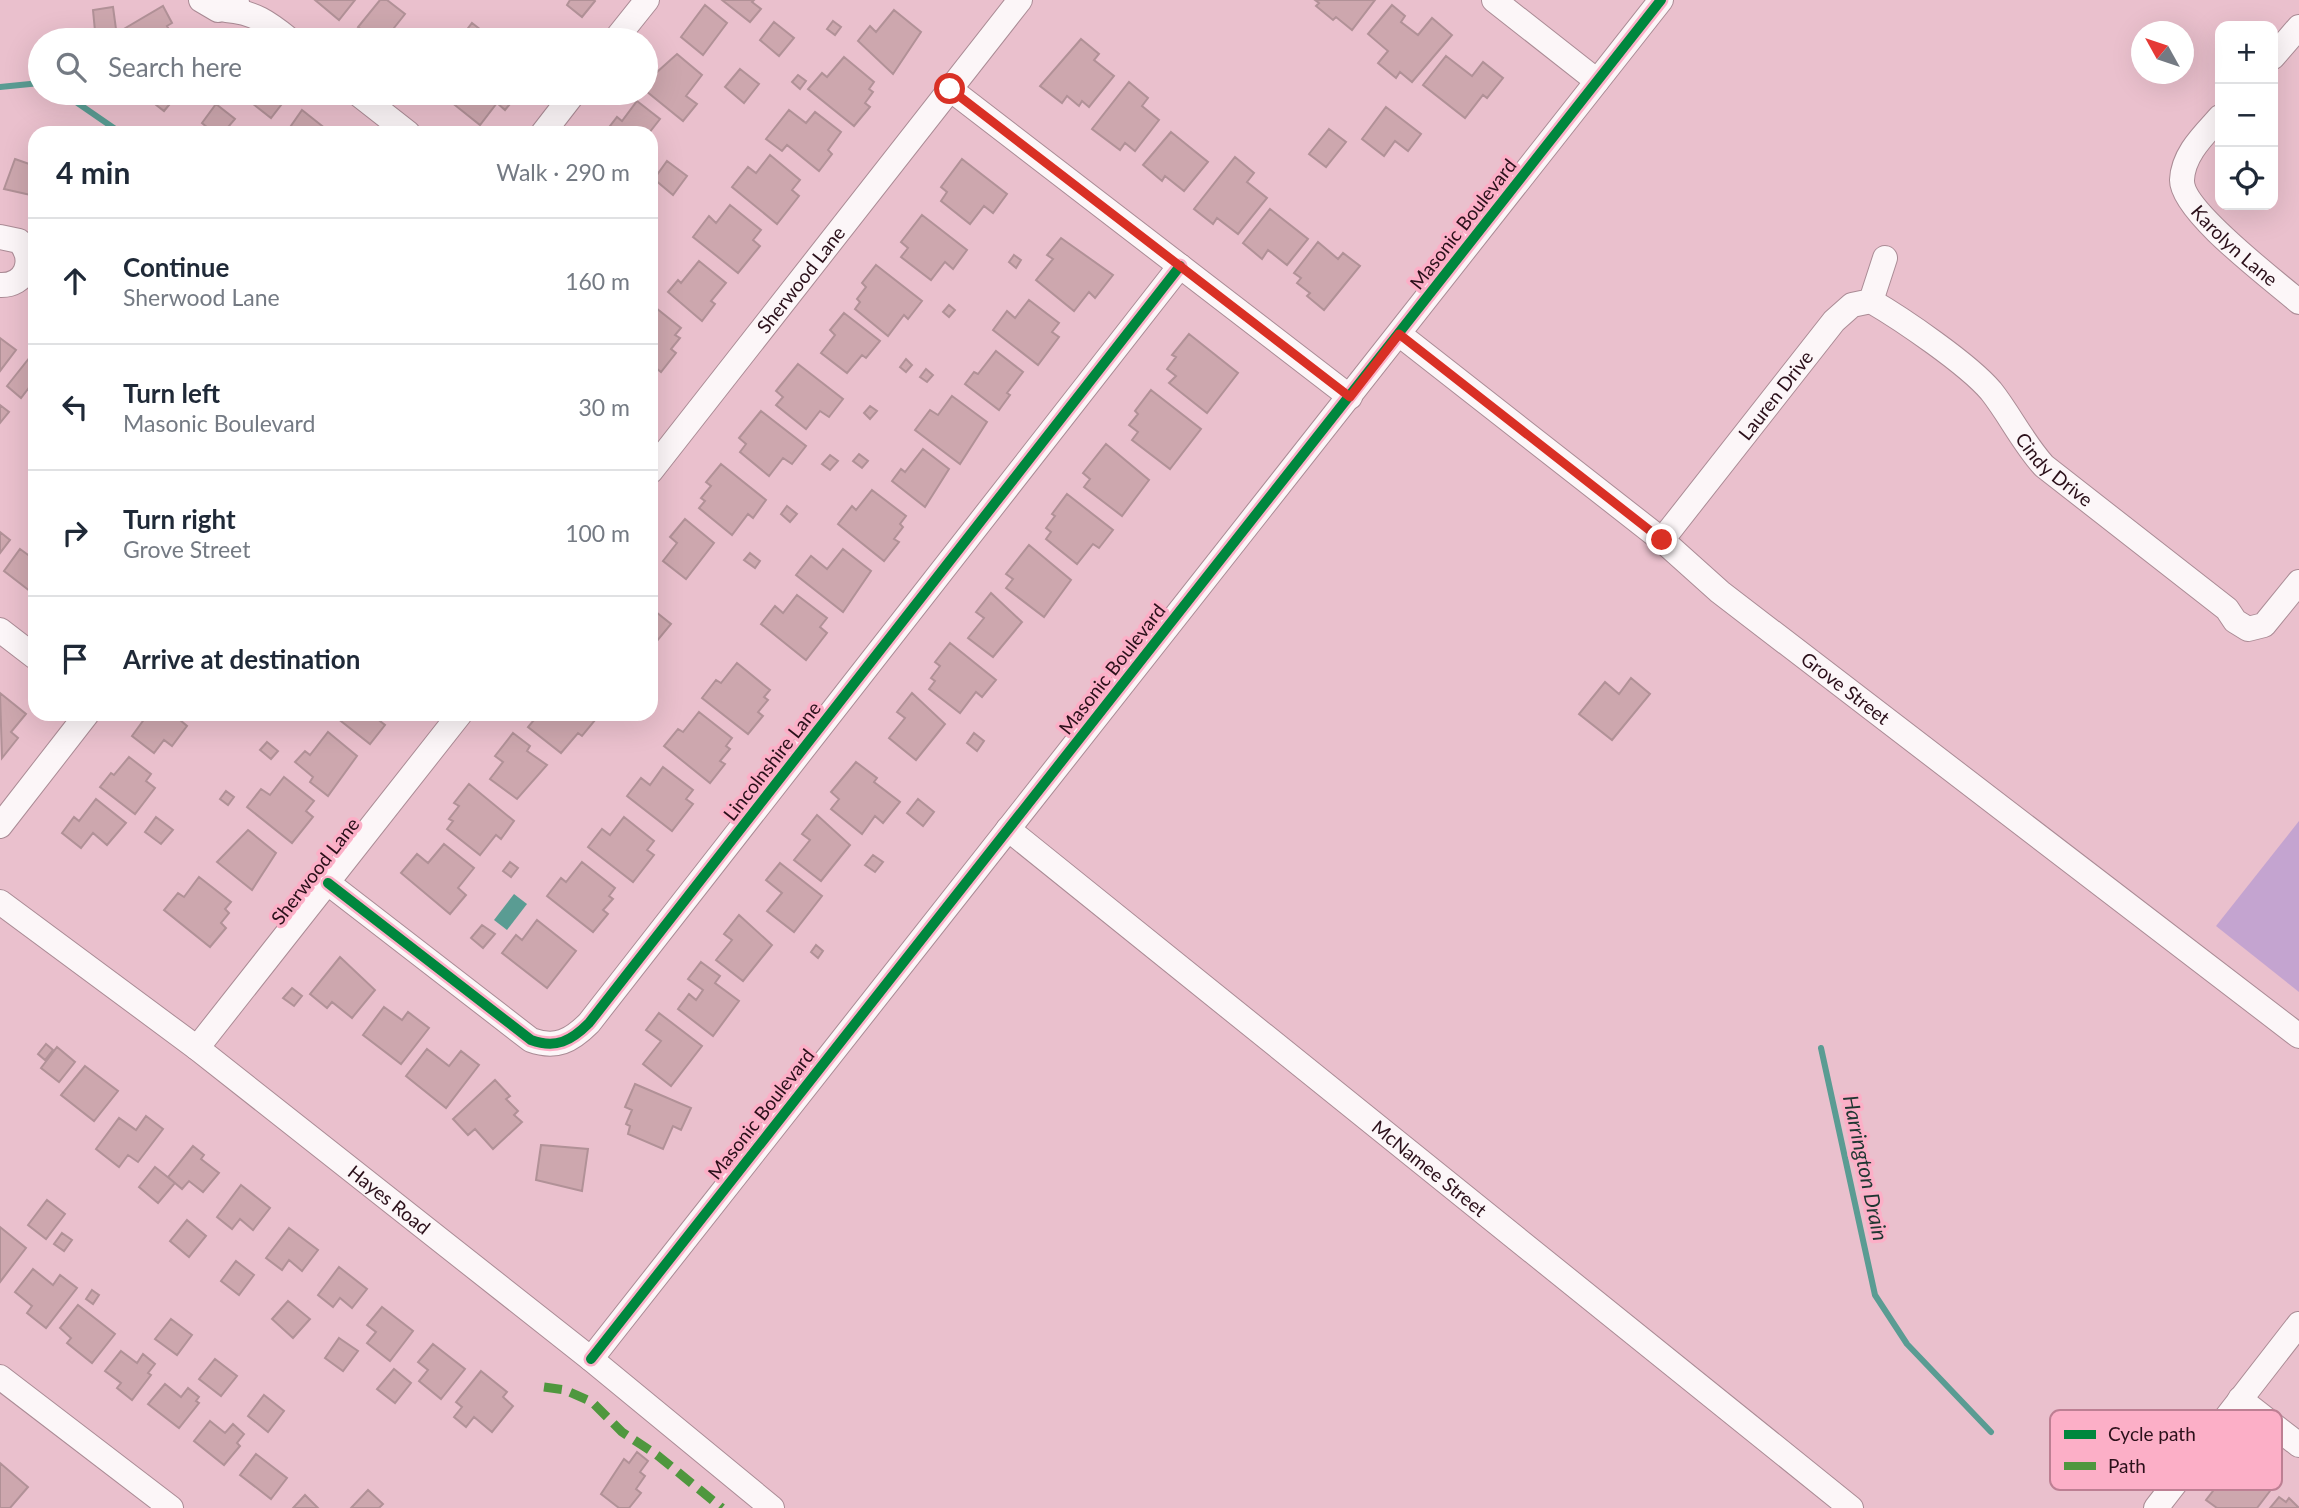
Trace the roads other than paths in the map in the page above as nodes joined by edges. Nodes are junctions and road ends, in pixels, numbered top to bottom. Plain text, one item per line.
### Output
1 (201, 0) edge
2 (647, 0) edge
3 (1020, 0) edge
4 (1494, 0) edge
5 (1661, 0) edge
6 (233, 5) edge
7 (257, 9) edge
8 (2299, 27) edge
9 (277, 28) edge
10 (625, 28) edge
11 (2278, 51) edge
12 (1597, 81) junction
13 (950, 89) junction
14 (372, 105) edge
15 (565, 105) edge
16 (2215, 123) edge
17 (399, 126) edge
18 (548, 126) edge
19 (0, 237) edge
20 (28, 255) edge
21 (1885, 258) dead end
22 (1180, 266) junction
23 (28, 273) edge
24 (4, 285) edge
25 (28, 288) edge
26 (1871, 301) junction
27 (2299, 302) edge
28 (1399, 334) junction
29 (1350, 397) junction
30 (658, 462) edge
31 (1662, 540) junction
32 (2299, 582) edge
33 (0, 630) edge
34 (28, 652) edge
35 (82, 721) edge
36 (455, 721) edge
37 (0, 826) edge
38 (1008, 829) junction
39 (328, 883) junction
40 (0, 902) edge
41 (2299, 1036) edge
42 (197, 1048) junction
43 (2299, 1324) edge
44 (591, 1359) junction
45 (0, 1377) edge
46 (2240, 1399) junction
47 (2232, 1410) edge
48 (2254, 1410) edge
49 (2282, 1432) edge
50 (2299, 1445) edge
51 (2170, 1490) edge
52 (168, 1507) edge
53 (772, 1508) edge
54 (1851, 1508) edge
55 (2156, 1508) edge

1 - 6 street
2 - 10 street
3 - 13 street, Sherwood Lane
4 - 12 street
5 - 12 street, Masonic Boulevard
6 - 7 street
7 - 9 street
8 - 11 street
12 - 28 street, Masonic Boulevard
13 - 22 street
13 - 30 street, Sherwood Lane
14 - 17 street
15 - 18 street
16 - 27 street, Karolyn Lane
19 - 20 street
21 - 26 street
22 - 29 street
22 - 39 street, Lincolnshire Lane
23 - 24 street
24 - 25 street
26 - 31 street, Lauren Drive
26 - 32 street, Cindy Drive
28 - 29 street, Masonic Boulevard
28 - 31 street, Grove Street
29 - 38 street, Masonic Boulevard
31 - 41 street, Grove Street
33 - 34 street
35 - 37 street
36 - 39 street, Sherwood Lane
38 - 44 street, Masonic Boulevard
38 - 54 street, McNamee Street
39 - 42 street, Sherwood Lane
40 - 42 street, Hayes Road
42 - 44 street, Hayes Road
43 - 46 street
44 - 53 street, Hayes Road
45 - 52 street
46 - 47 street
46 - 48 street
49 - 50 street
51 - 55 street

